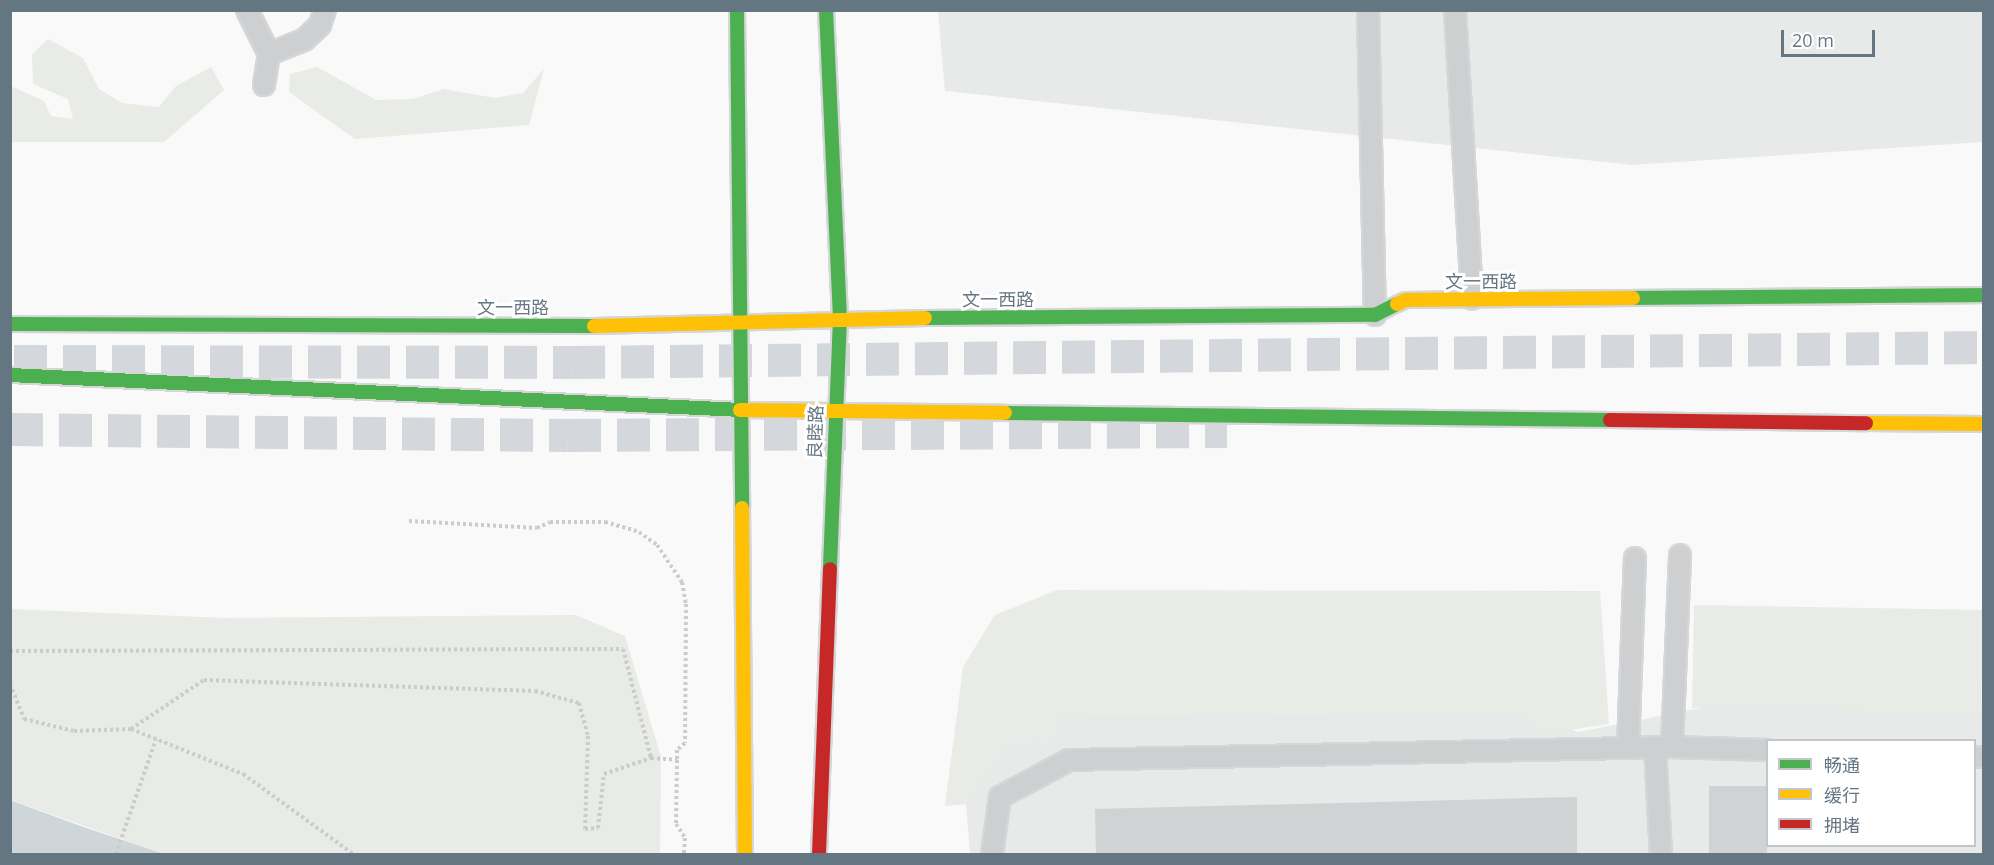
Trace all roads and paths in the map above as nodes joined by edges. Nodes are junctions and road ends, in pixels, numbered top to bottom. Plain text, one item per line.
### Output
1 (247, 10) edge
2 (325, 10) edge
3 (737, 10) edge
4 (826, 10) edge
5 (1368, 10) edge
6 (1455, 10) edge
7 (269, 54) junction
8 (264, 85) dead end
9 (1983, 295) edge
10 (1472, 299) junction
11 (1375, 315) junction
12 (840, 318) junction
13 (10, 324) edge
14 (743, 326) junction
15 (10, 375) edge
16 (745, 410) junction
17 (834, 411) junction
18 (1983, 424) edge
19 (409, 521) dead end
20 (1680, 555) dead end
21 (1635, 558) dead end
22 (10, 651) edge
23 (10, 684) edge
24 (131, 729) junction
25 (156, 739) junction
26 (1663, 747) junction
27 (1628, 748) junction
28 (1766, 750) edge
29 (651, 758) junction
30 (677, 760) junction
31 (116, 855) edge
32 (353, 855) edge
33 (684, 855) edge
34 (745, 855) edge
35 (819, 855) edge
36 (992, 855) edge
37 (1661, 855) edge

1 - 7 lane
2 - 7 lane
3 - 14 main road
4 - 12 main road, 良睦路
5 - 11 lane
6 - 10 lane
7 - 8 lane
9 - 10 main road, 文一西路
10 - 11 main road, 文一西路
11 - 12 main road, 文一西路
12 - 14 main road, 文一西路
12 - 17 main road, 良睦路
13 - 14 main road, 文一西路
14 - 16 main road
15 - 16 main road
16 - 17 main road
16 - 34 main road
17 - 18 main road
17 - 35 main road, 良睦路
19 - 30 path
20 - 26 lane
21 - 27 lane
22 - 29 path
23 - 24 path
24 - 25 path
24 - 29 path
25 - 31 path
25 - 32 path
26 - 27 lane
26 - 28 lane
26 - 37 lane
27 - 36 lane
29 - 30 path
30 - 33 path

